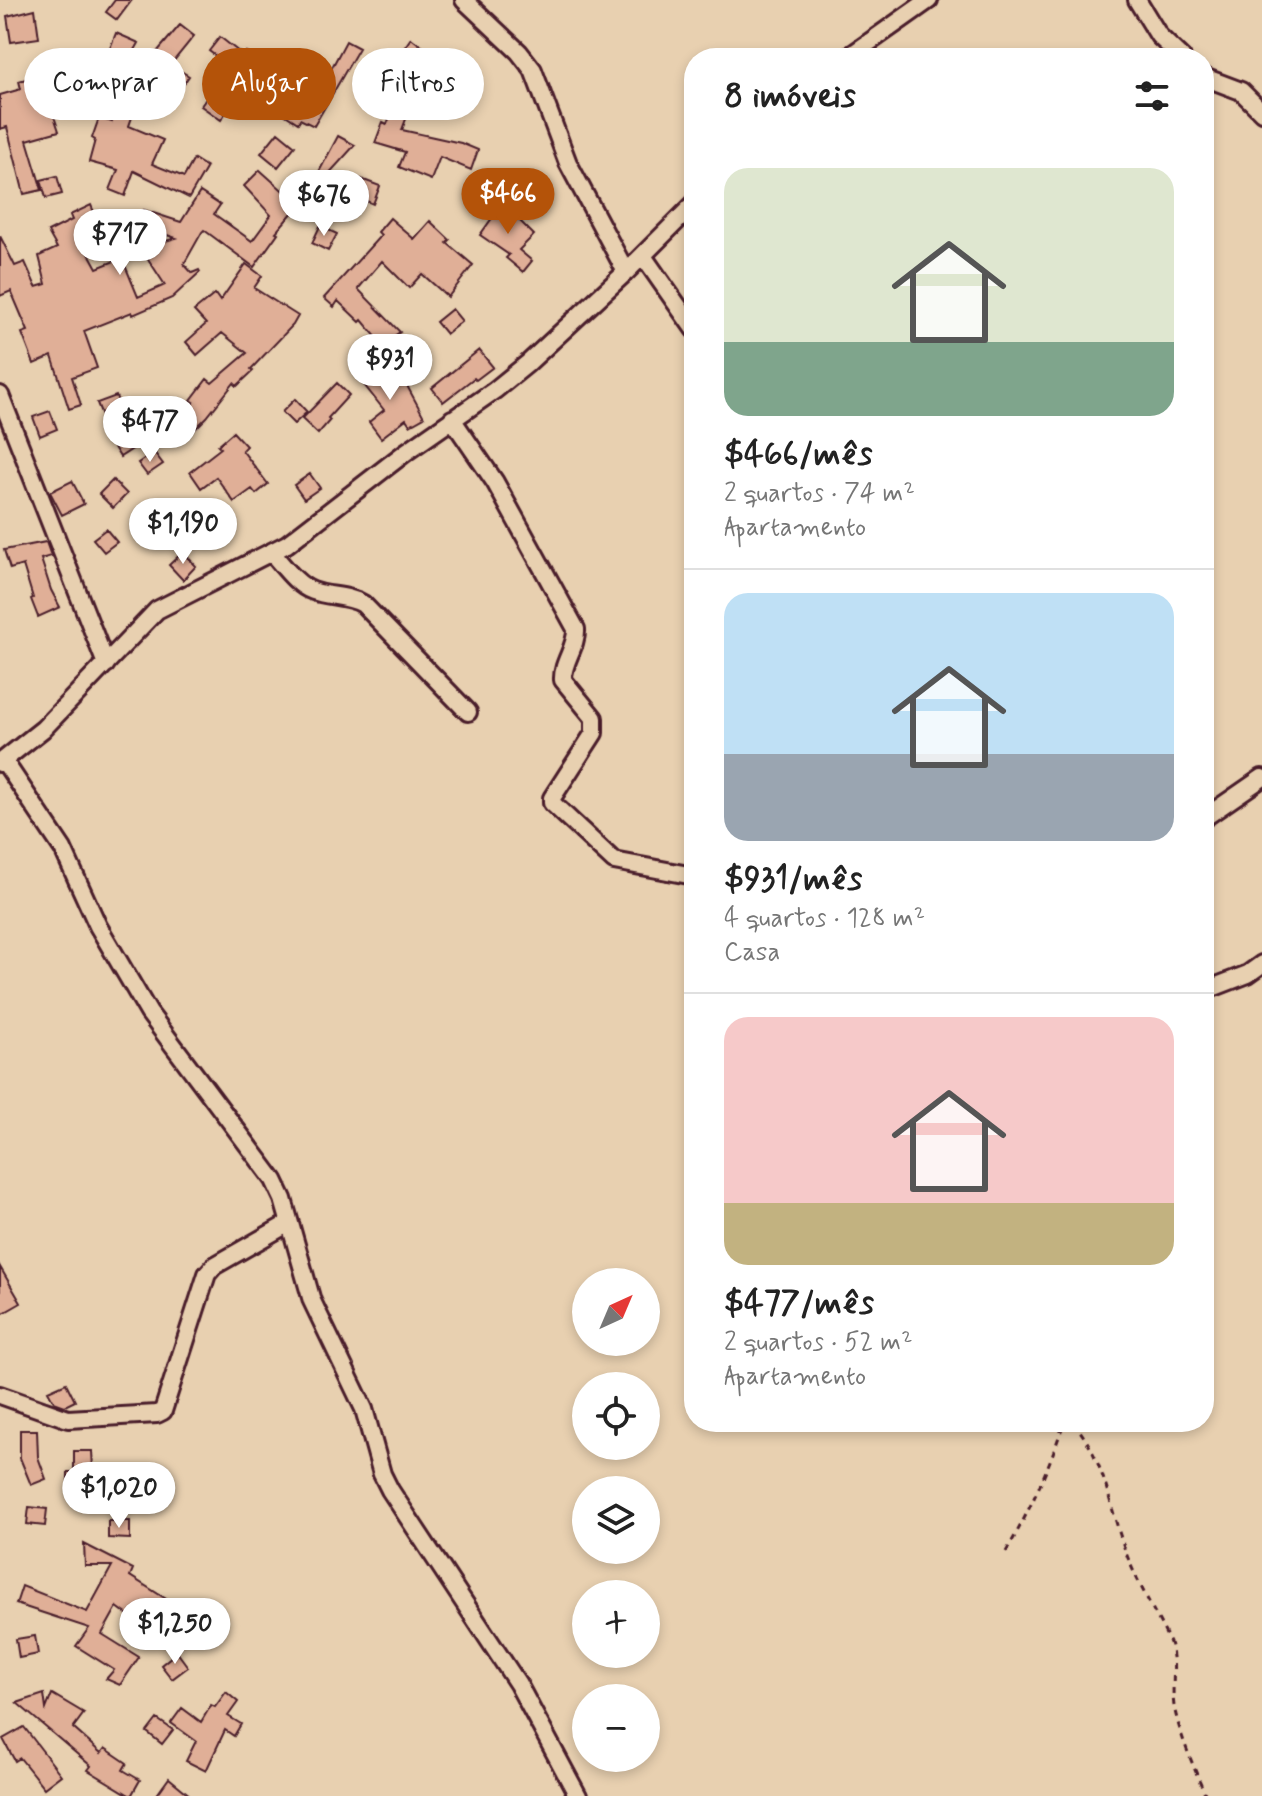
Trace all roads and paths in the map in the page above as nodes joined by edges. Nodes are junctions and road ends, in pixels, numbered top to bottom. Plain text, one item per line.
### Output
1 (464, 0) edge
2 (929, 0) edge
3 (1137, 0) edge
4 (861, 48) edge
5 (1172, 48) edge
6 (1214, 82) edge
7 (1262, 112) edge
8 (684, 214) edge
9 (643, 256) junction
10 (626, 272) junction
11 (684, 315) edge
12 (0, 395) edge
13 (452, 419) junction
14 (271, 552) junction
15 (106, 664) junction
16 (468, 712) dead end
17 (2, 762) edge
18 (1262, 778) edge
19 (1214, 811) edge
20 (684, 874) edge
21 (1262, 964) edge
22 (1214, 987) edge
23 (289, 1223) junction
24 (0, 1395) edge
25 (1060, 1432) edge
26 (1081, 1432) edge
27 (1006, 1552) dead end
28 (578, 1796) edge
29 (1206, 1796) edge

1 - 10 street
2 - 4 street
3 - 5 street
6 - 7 street
8 - 9 street
9 - 10 street
9 - 11 street
10 - 13 street
12 - 15 street
13 - 14 street
13 - 20 street
14 - 15 street
14 - 16 street
15 - 17 street
17 - 23 street
18 - 19 street
21 - 22 street
23 - 24 street
23 - 28 street
25 - 27 path
26 - 29 path

